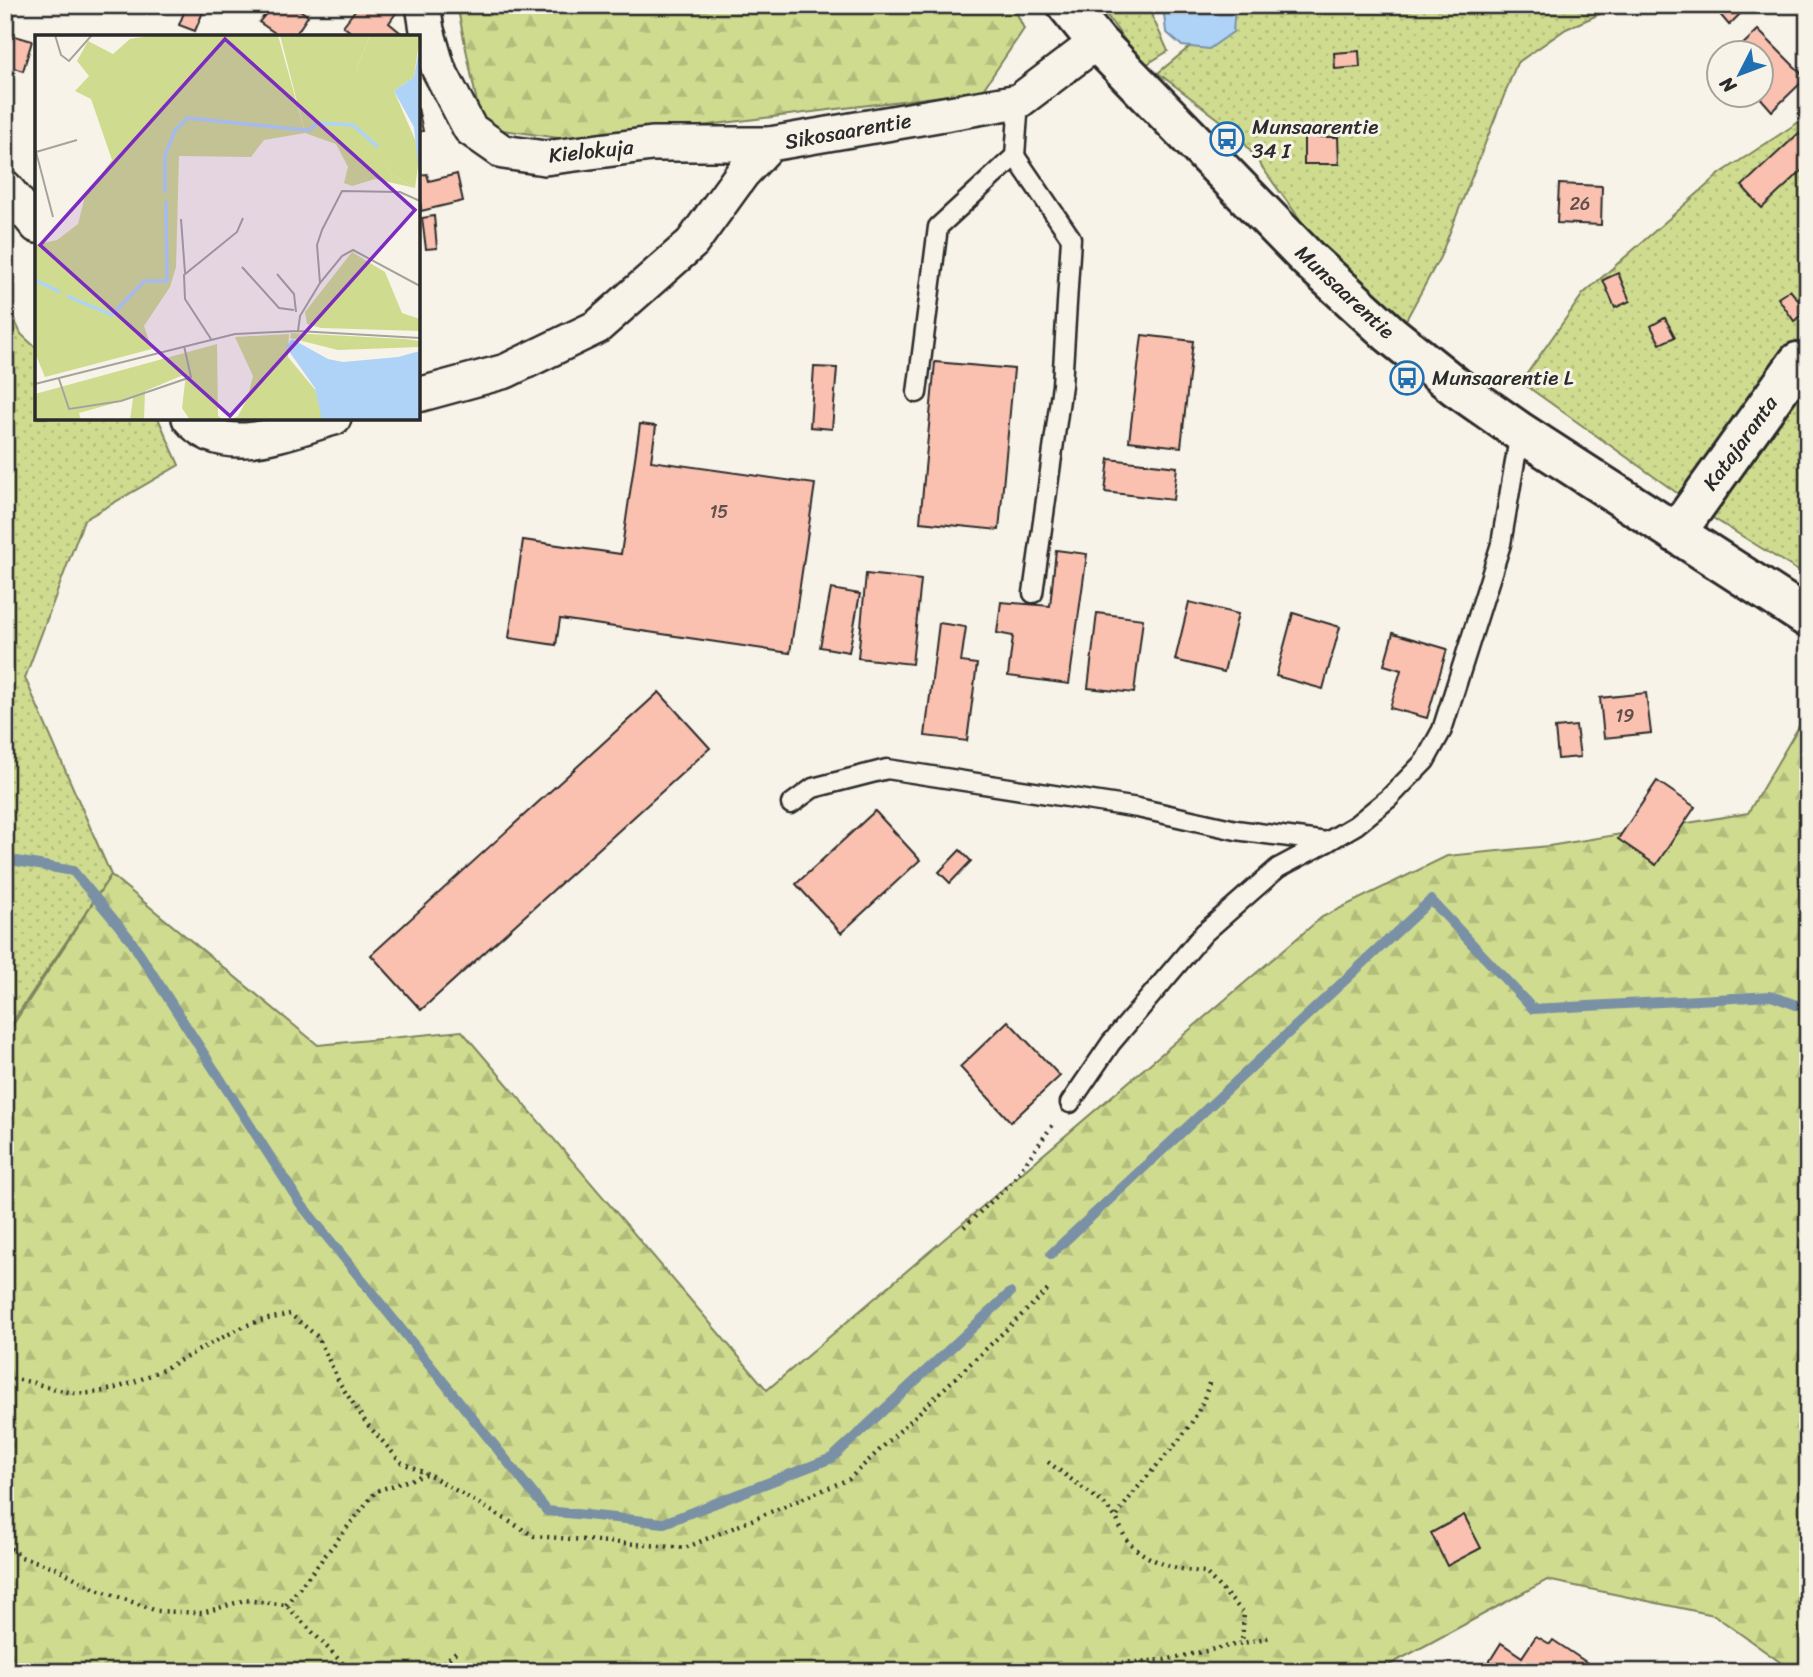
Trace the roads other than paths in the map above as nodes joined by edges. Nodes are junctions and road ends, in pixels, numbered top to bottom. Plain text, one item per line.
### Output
1 (423, 5) edge
2 (1067, 5) edge
3 (1097, 42) junction
4 (1019, 101) junction
5 (770, 144) junction
6 (1015, 156) junction
7 (5, 187) edge
8 (35, 224) edge
9 (1808, 364) edge
10 (918, 393) dead end
11 (420, 394) edge
12 (190, 420) edge
13 (327, 420) edge
14 (1520, 432) junction
15 (1676, 533) junction
16 (1033, 593) dead end
17 (1808, 618) edge
18 (791, 804) dead end
19 (1326, 842) junction
20 (1070, 1103) road end

1 - 5 street, Kielokuja
2 - 3 street, Munsaarentie
3 - 4 street, Sikosaarentie
3 - 14 street, Munsaarentie
4 - 5 street, Sikosaarentie
4 - 6 lane
5 - 11 street, Sikosaarentie
6 - 10 lane
6 - 16 lane
7 - 8 street
9 - 15 street, Katajaranta
12 - 13 street
14 - 15 street, Munsaarentie
14 - 19 lane
15 - 17 street, Munsaarentie
18 - 19 lane
19 - 20 lane

